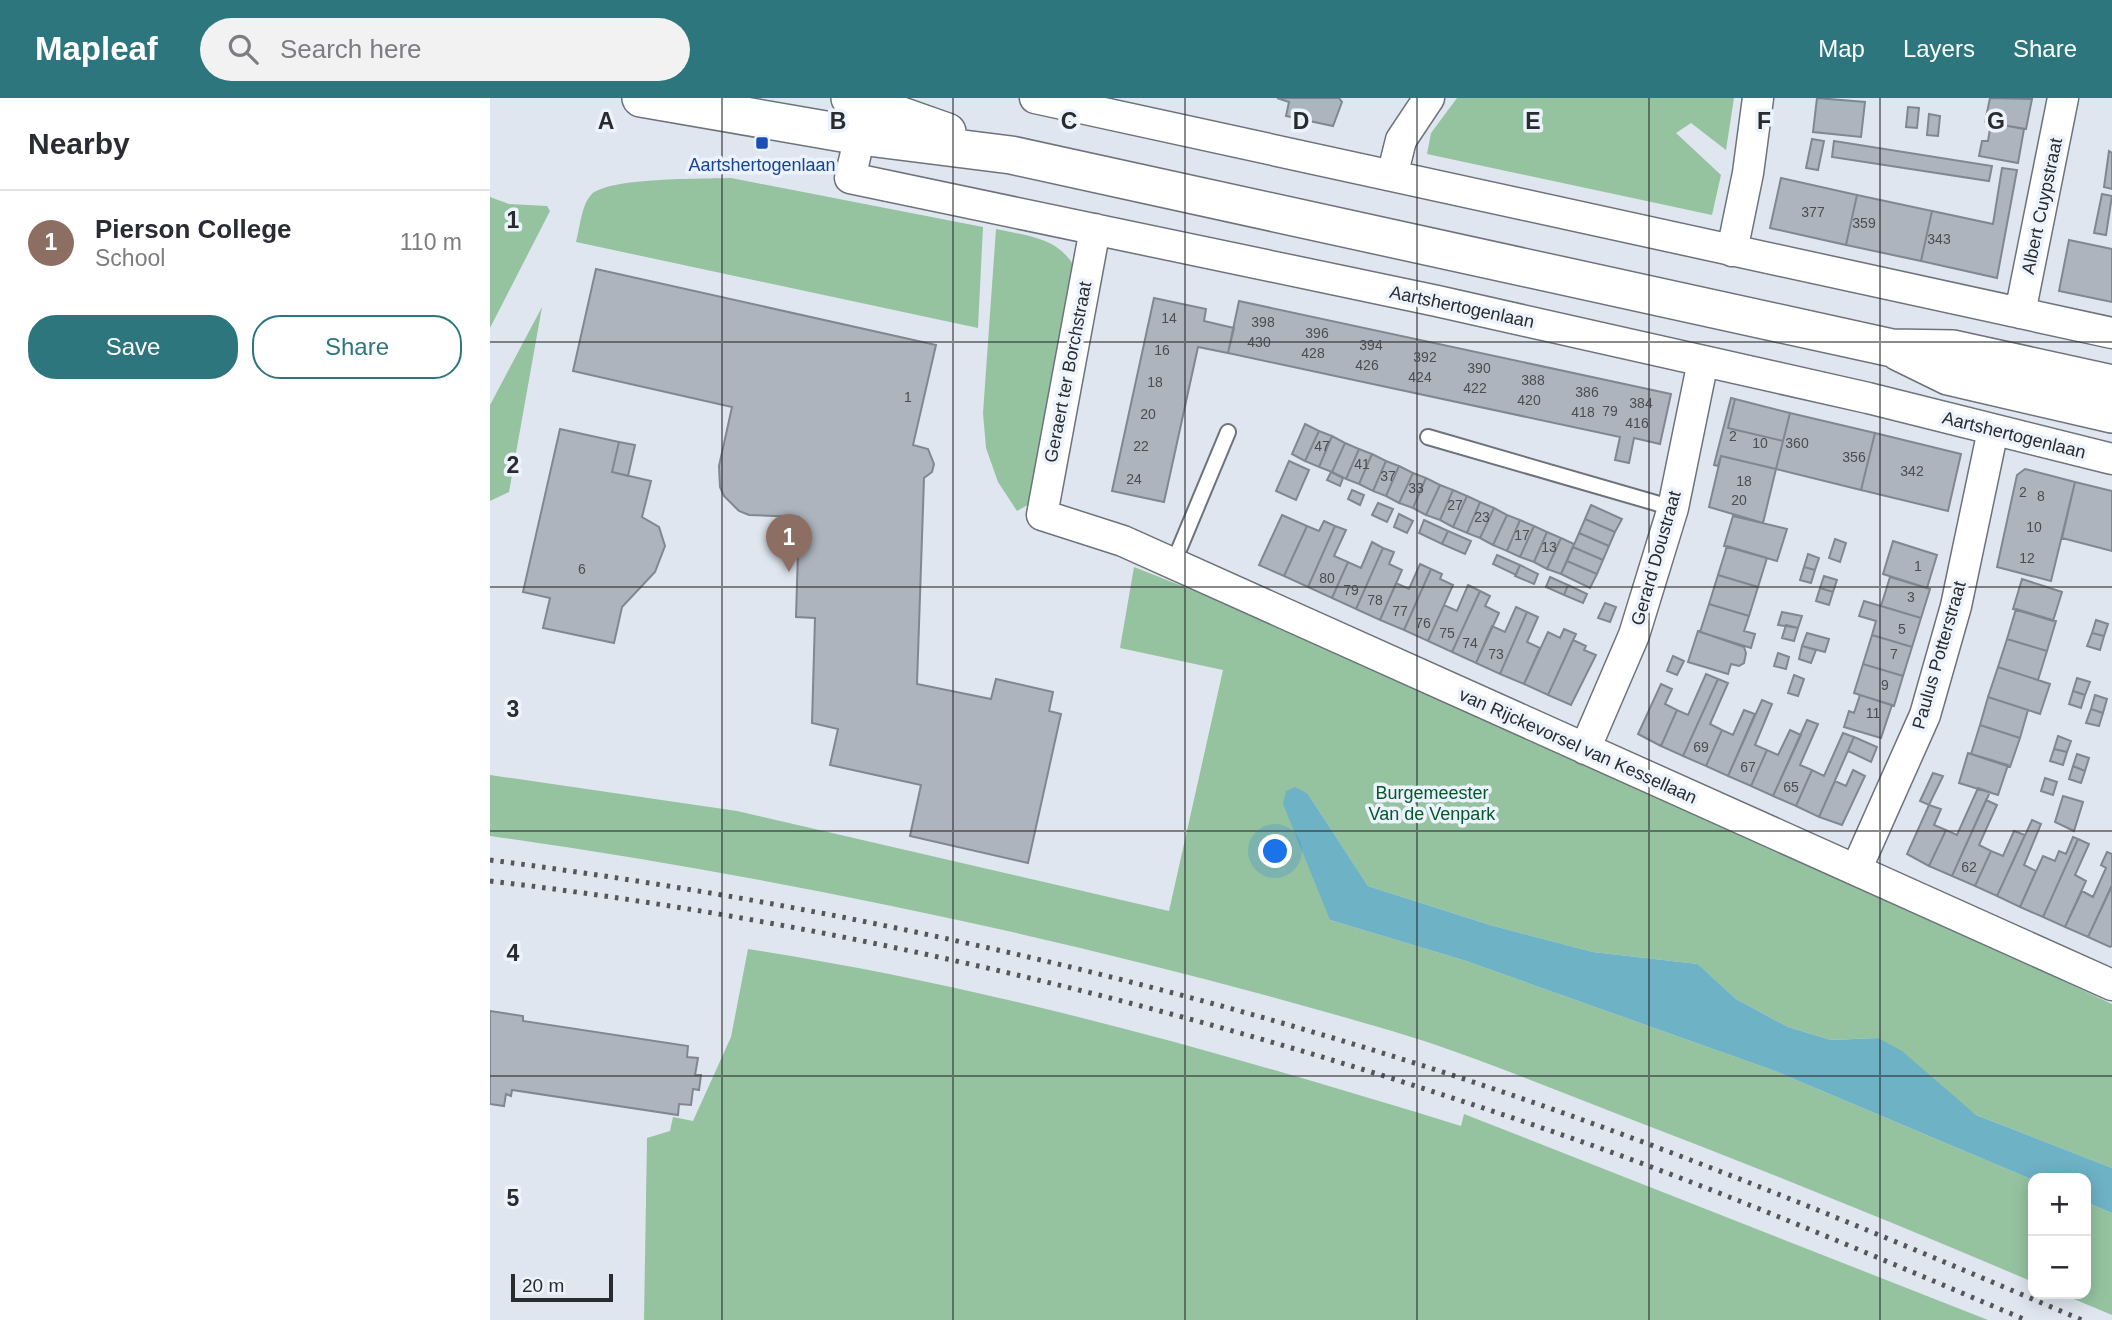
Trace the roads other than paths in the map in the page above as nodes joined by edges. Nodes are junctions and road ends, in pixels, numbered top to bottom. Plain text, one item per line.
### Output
1 (641, 98) edge
2 (850, 98) edge
3 (1034, 98) edge
4 (1429, 98) edge
5 (1758, 98) edge
6 (2063, 98) edge
7 (860, 136) junction
8 (1011, 155) junction
9 (1392, 176) junction
10 (1095, 229) junction
11 (1732, 251) junction
12 (2020, 313) junction
13 (2112, 333) edge
14 (1892, 348) junction
15 (1703, 361) junction
16 (2112, 383) edge
17 (2112, 414) edge
18 (1993, 430) junction
19 (1228, 432) dead end
20 (1428, 437) dead end
21 (2112, 459) edge
22 (1672, 508) junction
23 (1042, 515) joint
24 (1173, 564) junction
25 (1585, 749) junction
26 (1856, 870) junction
27 (2112, 985) edge

1 - 7 street
2 - 8 street
3 - 9 street
4 - 9 street
5 - 11 street
6 - 12 street, Albert Cuypstraat
7 - 8 street
7 - 10 street, Aartshertogenlaan
8 - 14 street
9 - 11 street
10 - 15 street, Aartshertogenlaan
10 - 23 street, Geraert ter Borchstraat
11 - 12 street
12 - 13 street
14 - 16 street
14 - 17 street
15 - 18 street, Aartshertogenlaan
15 - 22 street, Gerard Doustraat
18 - 21 street, Aartshertogenlaan
18 - 26 street, Paulus Potterstraat
19 - 24 lane
20 - 22 lane
22 - 25 street, Gerard Doustraat
23 - 24 street, van Rijckevorsel van Kessellaan
24 - 25 street, van Rijckevorsel van Kessellaan
25 - 26 street, van Rijckevorsel van Kessellaan
26 - 27 street, van Rijckevorsel van Kessellaan

